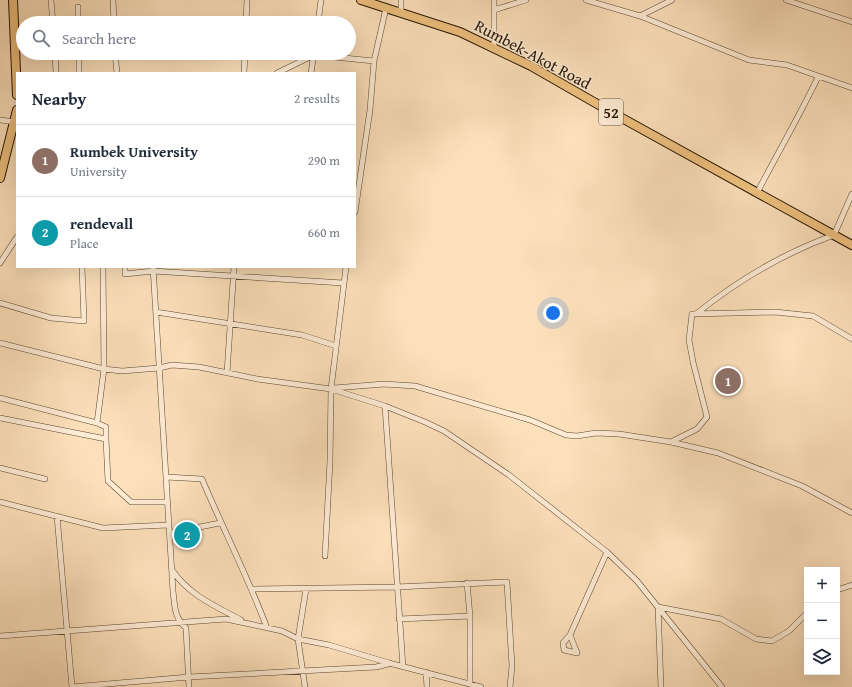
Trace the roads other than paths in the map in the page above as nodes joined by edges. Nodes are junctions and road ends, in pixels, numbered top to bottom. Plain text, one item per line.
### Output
1 (13, 0) edge
2 (51, 0) edge
3 (113, 0) edge
4 (247, 0) edge
5 (321, 0) edge
6 (361, 0) edge
7 (400, 0) edge
8 (494, 0) edge
9 (526, 0) edge
10 (586, 0) edge
11 (672, 0) edge
12 (786, 0) edge
13 (78, 7) dead end
14 (386, 8) junction
15 (494, 10) junction
16 (401, 13) junction
17 (52, 16) edge
18 (78, 16) edge
19 (114, 16) edge
20 (246, 16) edge
21 (319, 16) edge
22 (640, 16) junction
23 (852, 22) edge
24 (494, 48) junction
25 (356, 59) edge
26 (55, 60) edge
27 (79, 60) edge
28 (116, 60) edge
29 (245, 60) edge
30 (302, 60) edge
31 (313, 60) edge
32 (374, 61) junction
33 (16, 72) edge
34 (56, 72) edge
35 (79, 72) edge
36 (116, 72) edge
37 (244, 72) edge
38 (279, 72) edge
39 (311, 72) edge
40 (818, 77) junction
41 (852, 88) edge
42 (16, 116) edge
43 (0, 120) edge
44 (15, 122) junction
45 (14, 135) edge
46 (0, 178) edge
47 (757, 193) junction
48 (852, 194) edge
49 (356, 205) edge
50 (834, 235) junction
51 (16, 238) edge
52 (852, 245) edge
53 (0, 262) edge
54 (82, 268) edge
55 (103, 268) edge
56 (124, 268) edge
57 (234, 268) edge
58 (346, 268) edge
59 (153, 269) edge
60 (234, 276) junction
61 (344, 283) junction
62 (0, 303) edge
63 (156, 312) junction
64 (696, 314) junction
65 (231, 324) junction
66 (852, 339) edge
67 (0, 343) edge
68 (336, 346) junction
69 (159, 368) junction
70 (104, 369) junction
71 (227, 373) junction
72 (331, 389) junction
73 (0, 398) edge
74 (385, 406) junction
75 (0, 418) edge
76 (97, 423) junction
77 (106, 439) junction
78 (671, 442) junction
79 (0, 468) edge
80 (166, 477) junction
81 (45, 479) dead end
82 (0, 502) edge
83 (166, 502) junction
84 (852, 513) edge
85 (57, 516) junction
86 (220, 523) junction
87 (168, 525) junction
88 (169, 533) junction
89 (607, 552) junction
90 (325, 556) dead end
91 (172, 569) junction
92 (467, 583) junction
93 (852, 585) edge
94 (396, 587) junction
95 (253, 589) junction
96 (306, 589) junction
97 (840, 589) edge
98 (658, 607) junction
99 (470, 616) junction
100 (804, 616) edge
101 (399, 619) junction
102 (178, 621) junction
103 (245, 622) junction
104 (267, 628) junction
105 (68, 631) junction
106 (570, 635) dead end
107 (0, 636) edge
108 (298, 639) junction
109 (389, 663) junction
110 (403, 667) junction
111 (302, 671) junction
112 (426, 672) junction
113 (189, 677) junction
114 (470, 684) junction
115 (72, 687) edge
116 (189, 687) edge
117 (304, 687) edge
118 (427, 687) edge
119 (481, 687) edge
120 (510, 687) edge
121 (661, 687) edge
122 (722, 687) edge

1 - 33 main road
2 - 17 street
3 - 19 street
4 - 20 street
5 - 21 street
6 - 14 main road, Rumbek-Akot Road / 52
7 - 16 street
8 - 15 street
9 - 15 street
10 - 22 street
11 - 22 street
12 - 23 street
13 - 18 street
14 - 16 main road, Rumbek-Akot Road / 52
14 - 32 street
15 - 24 street
16 - 24 main road, Rumbek-Akot Road / 52
22 - 40 street
24 - 47 main road, Rumbek-Akot Road / 52
25 - 32 street
26 - 34 street
27 - 35 street
28 - 36 street
29 - 37 street
30 - 38 street
31 - 39 street
32 - 49 street
40 - 41 street
40 - 47 street
42 - 44 main road
43 - 44 street
44 - 45 main road
45 - 46 main road
47 - 50 main road, Rumbek-Akot Road / 52
48 - 50 street
50 - 52 main road, Rumbek-Akot Road / 52
50 - 64 street
51 - 53 street
54 - 62 street
55 - 70 street
56 - 59 street
57 - 60 street
58 - 61 street
59 - 60 street
59 - 63 street
60 - 61 street
60 - 65 street
61 - 68 street
63 - 65 street
63 - 69 street
64 - 66 street
64 - 78 street
65 - 68 street
65 - 71 street
67 - 70 street
68 - 72 street
69 - 70 street
69 - 71 street
69 - 80 street
70 - 76 street
71 - 72 street
72 - 74 street
72 - 78 street
72 - 90 street
73 - 76 street
74 - 89 street
74 - 94 street
75 - 77 street
76 - 77 street
77 - 83 street
78 - 84 street
79 - 81 street
80 - 83 street
80 - 86 street
82 - 85 street
83 - 87 street
85 - 87 street
85 - 105 street
86 - 88 street
86 - 95 street
87 - 88 street
88 - 91 street
89 - 98 street
89 - 106 street
91 - 102 street
91 - 103 street
92 - 94 street
92 - 99 street
92 - 120 street
93 - 97 street
94 - 96 street
94 - 101 street
95 - 96 street
95 - 104 street
96 - 108 street
98 - 100 street
98 - 121 street
98 - 122 street
99 - 101 street
99 - 114 street
101 - 110 street
102 - 103 street
102 - 105 street
102 - 113 street
103 - 104 street
104 - 108 street
105 - 107 street
105 - 115 street
108 - 109 street
108 - 111 street
109 - 110 street
109 - 111 street
110 - 112 street
111 - 113 street
111 - 117 street
112 - 114 street
112 - 118 street
113 - 115 street
113 - 116 street
114 - 119 street

